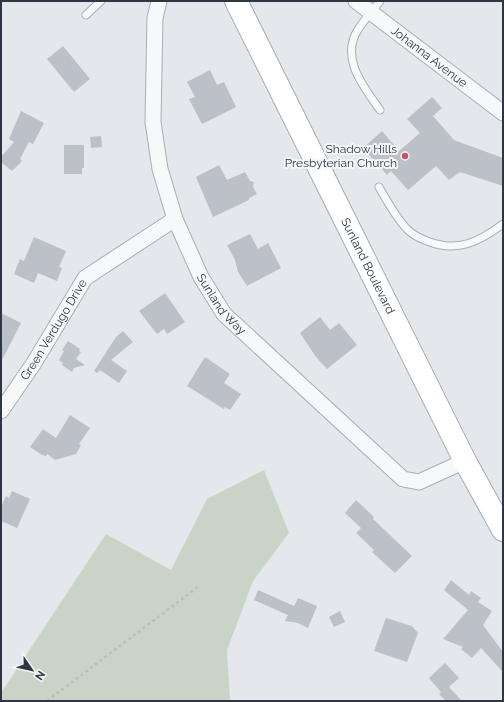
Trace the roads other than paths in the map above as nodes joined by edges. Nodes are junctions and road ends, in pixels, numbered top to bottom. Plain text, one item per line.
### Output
1 (101, 1) edge
2 (159, 1) edge
3 (236, 1) edge
4 (356, 1) edge
5 (376, 7) edge
6 (86, 15) dead end
7 (380, 110) dead end
8 (503, 113) edge
9 (378, 188) dead end
10 (176, 219) junction
11 (503, 224) edge
12 (1, 411) edge
13 (465, 461) junction
14 (503, 530) edge

1 - 6 lane
2 - 10 street, Sunland Way
3 - 13 main road, Sunland Boulevard
4 - 5 street, Johanna Avenue
5 - 7 lane
5 - 8 street, Johanna Avenue
9 - 11 lane
10 - 12 street, Green Verdugo Drive
10 - 13 street, Sunland Way
13 - 14 main road, Sunland Boulevard

